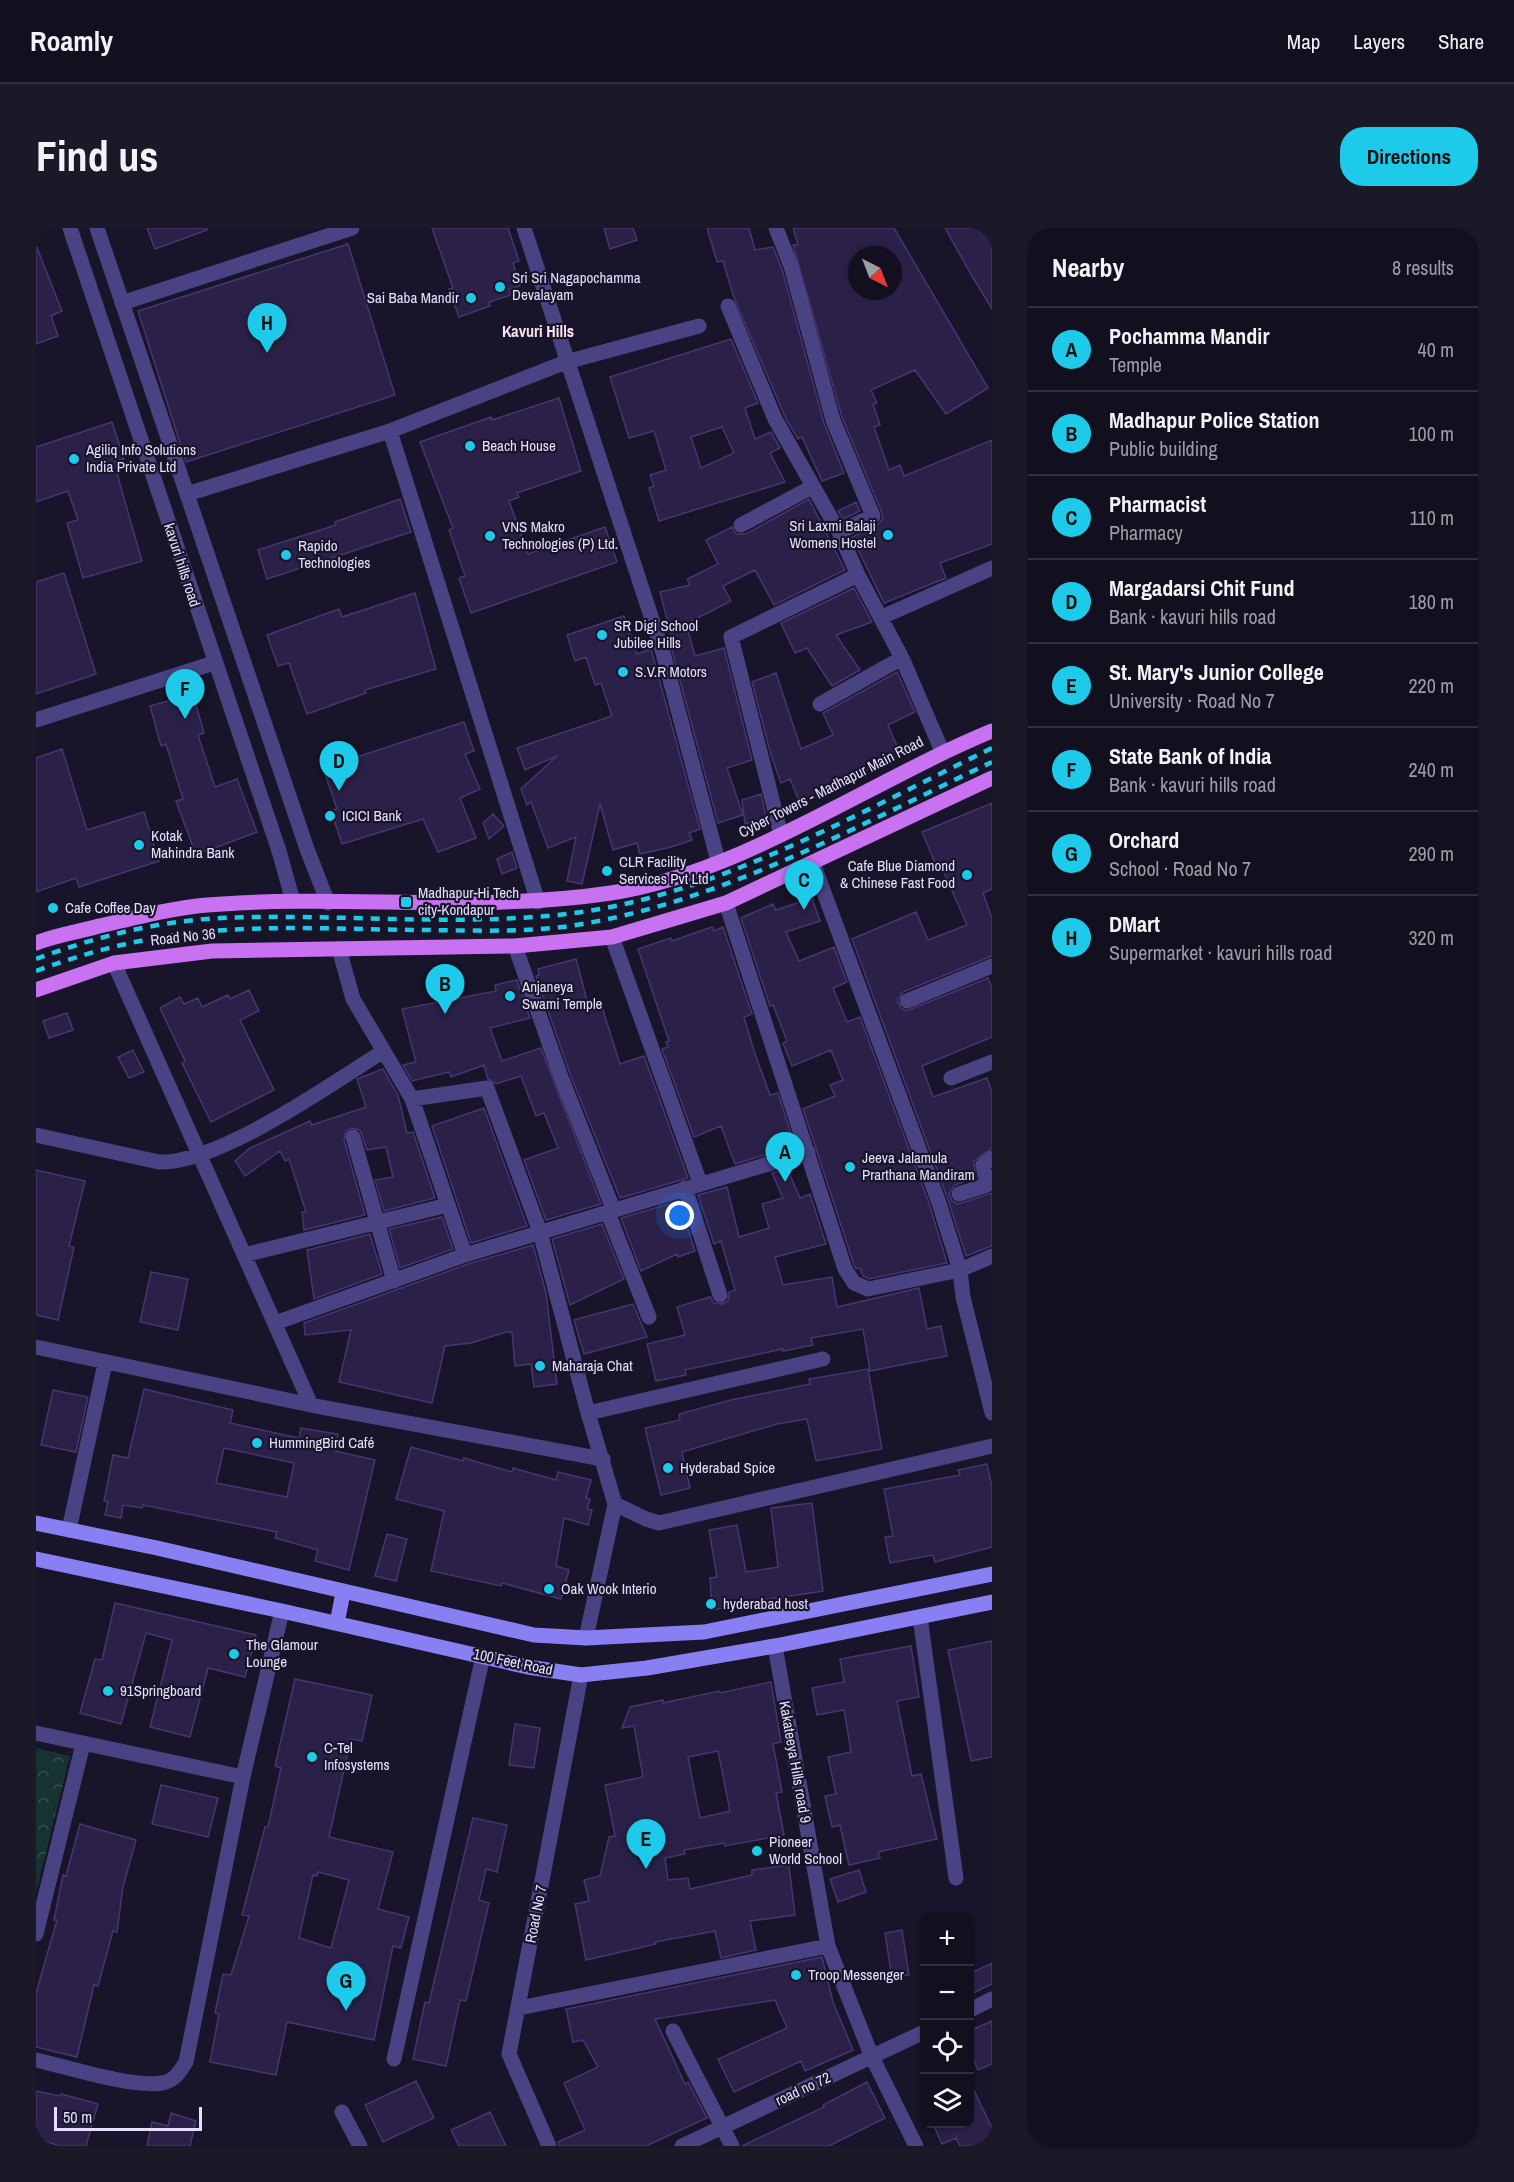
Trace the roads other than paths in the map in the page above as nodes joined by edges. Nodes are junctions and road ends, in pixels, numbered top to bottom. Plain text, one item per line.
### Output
1 (70, 228) edge
2 (97, 228) edge
3 (352, 228) edge
4 (524, 228) edge
5 (776, 228) edge
6 (317, 234) edge
7 (122, 303) junction
8 (728, 306) dead end
9 (699, 326) dead end
10 (566, 362) junction
11 (390, 431) junction
12 (812, 487) junction
13 (187, 494) junction
14 (741, 525) dead end
15 (839, 532) junction
16 (992, 568) edge
17 (858, 575) junction
18 (882, 617) junction
19 (902, 658) junction
20 (214, 663) junction
21 (820, 704) dead end
22 (36, 720) edge
23 (992, 731) edge
24 (942, 751) junction
25 (992, 778) edge
26 (300, 830) junction
27 (781, 835) junction
28 (274, 839) junction
29 (718, 861) junction
30 (813, 863) junction
31 (293, 901) junction
32 (538, 902) junction
33 (328, 903) junction
34 (726, 903) junction
35 (612, 937) junction
36 (36, 943) edge
37 (514, 946) junction
38 (339, 949) junction
39 (114, 963) junction
40 (992, 966) edge
41 (36, 990) edge
42 (907, 1001) dead end
43 (382, 1052) junction
44 (992, 1062) edge
45 (951, 1078) dead end
46 (412, 1099) junction
47 (36, 1135) edge
48 (353, 1137) dead end
49 (808, 1152) junction
50 (200, 1156) junction
51 (992, 1158) edge
52 (693, 1185) junction
53 (959, 1194) dead end
54 (448, 1205) junction
55 (611, 1212) junction
56 (377, 1223) junction
57 (540, 1232) junction
58 (244, 1255) junction
59 (465, 1255) junction
60 (992, 1256) edge
61 (960, 1270) junction
62 (394, 1281) junction
63 (720, 1295) dead end
64 (649, 1317) dead end
65 (274, 1323) junction
66 (36, 1347) edge
67 (823, 1359) dead end
68 (105, 1363) junction
69 (311, 1406) junction
70 (588, 1413) junction
71 (992, 1413) edge
72 (992, 1446) edge
73 (603, 1459) junction
74 (615, 1504) junction
75 (36, 1523) edge
76 (69, 1530) junction
77 (36, 1559) edge
78 (992, 1574) edge
79 (343, 1593) junction
80 (992, 1602) edge
81 (282, 1611) junction
82 (920, 1617) junction
83 (337, 1623) junction
84 (586, 1638) junction
85 (775, 1646) junction
86 (483, 1656) junction
87 (581, 1675) junction
88 (36, 1733) edge
89 (83, 1744) junction
90 (243, 1777) junction
91 (956, 1878) dead end
92 (36, 1934) edge
93 (828, 1946) junction
94 (992, 1999) edge
95 (519, 2008) junction
96 (974, 2008) edge
97 (673, 2031) dead end
98 (920, 2034) edge
99 (872, 2057) junction
100 (394, 2059) dead end
101 (36, 2060) edge
102 (342, 2112) dead end
103 (723, 2127) junction
104 (360, 2146) edge
105 (549, 2146) edge
106 (682, 2146) edge
107 (732, 2146) edge
108 (916, 2146) edge

1 - 20 street, kavuri hills road
2 - 7 street, kavuri hills road
3 - 6 street
4 - 10 street
5 - 15 street
6 - 7 street
7 - 13 street, kavuri hills road
8 - 12 street
9 - 10 street
10 - 11 street
10 - 29 street
11 - 13 street
11 - 32 street
12 - 14 street
12 - 15 street
13 - 26 street, kavuri hills road
15 - 17 street
16 - 18 street
17 - 18 street
17 - 27 street
18 - 19 street
19 - 21 street
19 - 24 street
20 - 22 street
20 - 28 street, kavuri hills road
23 - 24 main road, Cyber Towers - Madhapur Main Road
24 - 27 main road, Cyber Towers - Madhapur Main Road
25 - 30 main road
26 - 28 street
26 - 33 street, kavuri hills road
27 - 29 main road, Cyber Towers - Madhapur Main Road
28 - 31 street, kavuri hills road
29 - 32 main road, Cyber Towers - Madhapur Main Road
30 - 34 main road
30 - 61 street
31 - 33 main road, Cyber Towers - Madhapur Main Road
31 - 36 main road, Road No 36
32 - 33 main road, Cyber Towers - Madhapur Main Road
34 - 35 main road
34 - 49 street
35 - 37 main road
35 - 52 street
37 - 38 main road
37 - 55 street
38 - 39 main road, Road No 36
38 - 43 street
39 - 41 main road, Road No 36
39 - 50 street
40 - 42 street
43 - 46 street
43 - 50 street
44 - 45 street
46 - 54 street
46 - 57 street
47 - 50 street
48 - 56 street
49 - 52 street
49 - 61 street
50 - 58 street
51 - 53 street
52 - 55 street
52 - 63 street
54 - 56 street
54 - 59 street
55 - 57 street
55 - 64 street
56 - 58 street
56 - 62 street
57 - 59 street
57 - 70 street
58 - 65 street
59 - 62 street
60 - 61 street
61 - 71 street
62 - 65 street
65 - 69 street
66 - 68 street
67 - 70 street
68 - 69 street
68 - 76 street
69 - 73 street
70 - 73 street
72 - 74 street
73 - 74 street
74 - 84 street
75 - 76 main road, 100 Feet Road
76 - 79 main road, 100 Feet Road
77 - 81 main road, 100 Feet Road
78 - 84 main road, 100 Feet Road
79 - 83 main road
79 - 84 main road, 100 Feet Road
80 - 82 main road, 100 Feet Road
81 - 83 main road, 100 Feet Road
81 - 90 street
82 - 85 main road, 100 Feet Road
82 - 91 street
83 - 86 main road, 100 Feet Road
85 - 87 main road, 100 Feet Road
85 - 93 street, Kakateeya Hills road 9
86 - 87 main road, 100 Feet Road
86 - 100 street
87 - 95 street, Road No 7
88 - 89 street
89 - 90 street
89 - 92 street
90 - 101 street
93 - 95 street
93 - 99 street, Kakateeya Hills road 9
94 - 96 street
95 - 105 street, Road No 7
97 - 103 street
98 - 99 street, road no 72
99 - 103 street, road no 72
99 - 108 street, Kakateeya Hills road 9
102 - 104 street
103 - 106 street, road no 72
103 - 107 street

